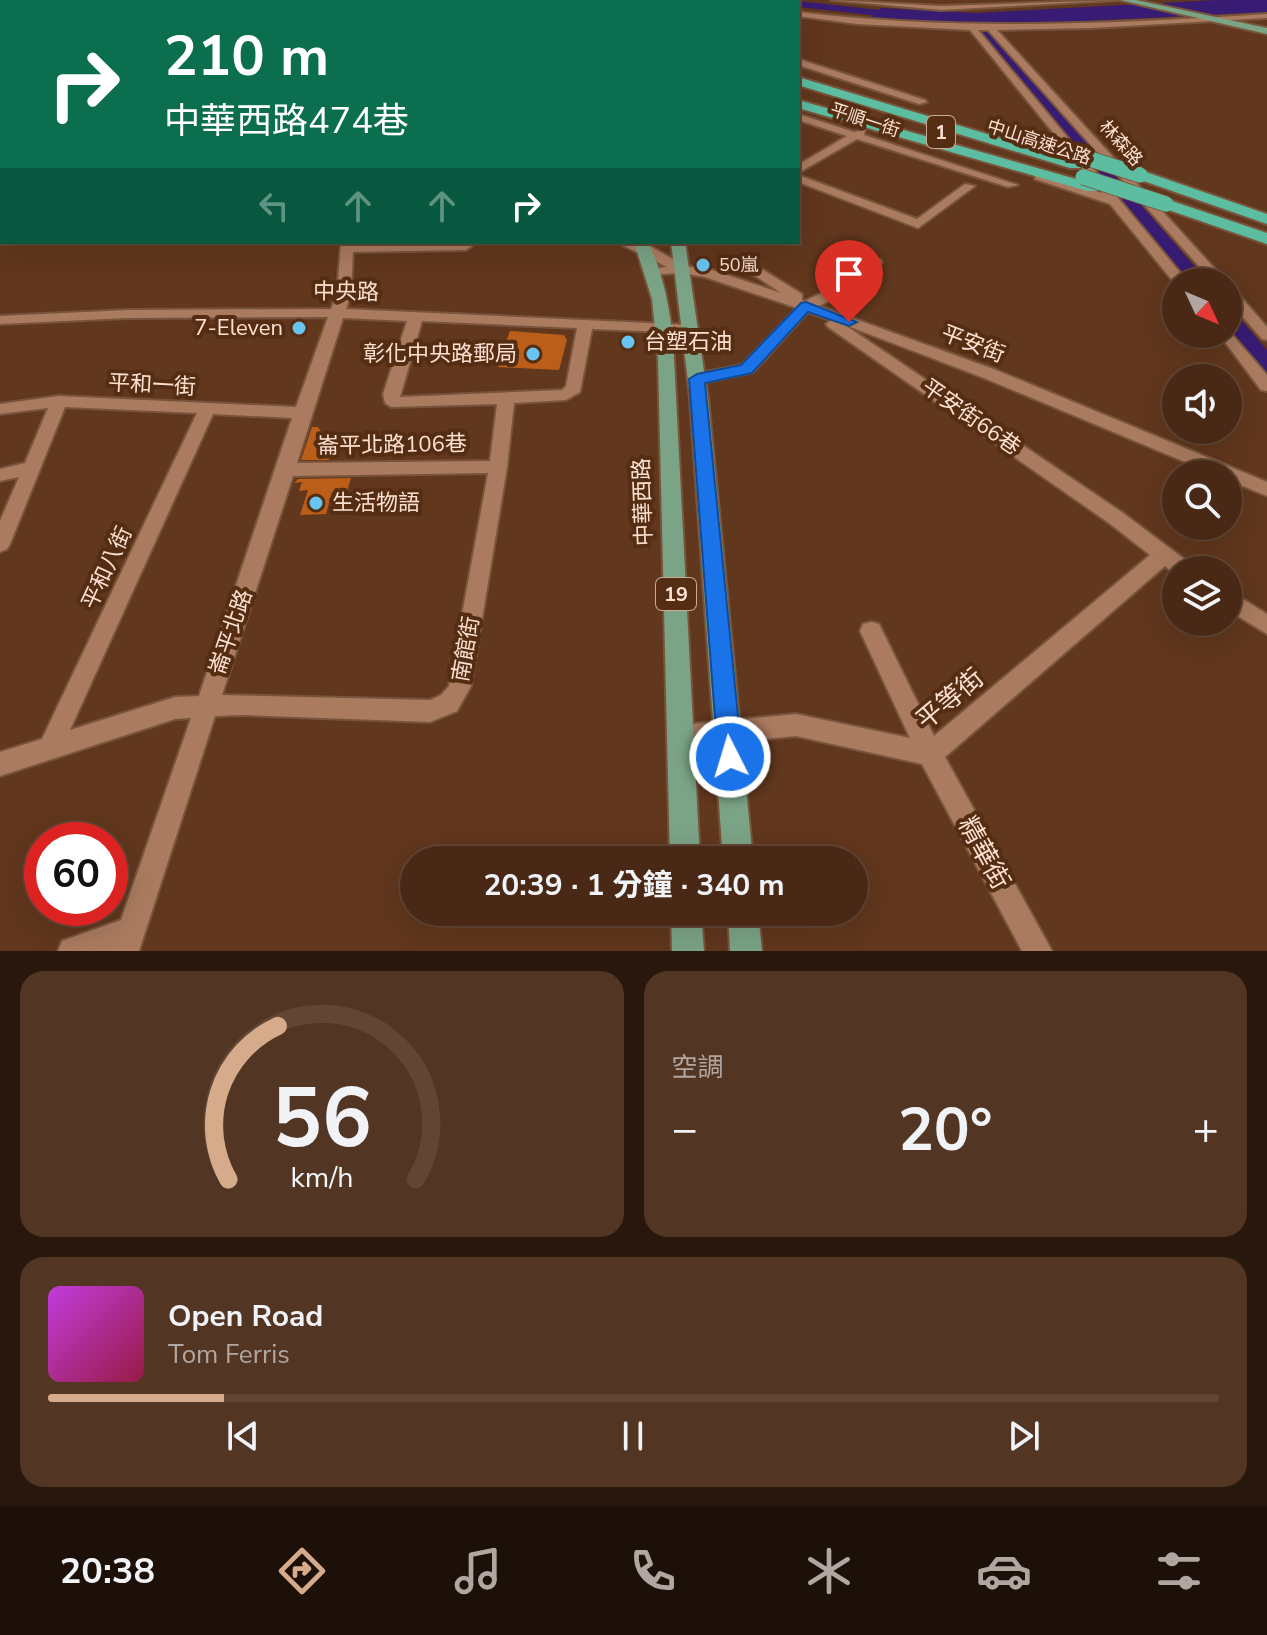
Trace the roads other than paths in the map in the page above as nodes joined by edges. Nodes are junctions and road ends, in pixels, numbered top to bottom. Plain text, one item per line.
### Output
1 (835, 0) edge
2 (1115, 0) edge
3 (1129, 1) edge
4 (853, 3) junction
5 (869, 4) junction
6 (800, 14) edge
7 (1267, 16) edge
8 (836, 19) junction
9 (1214, 20) junction
10 (853, 21) junction
11 (974, 30) junction
12 (992, 30) junction
13 (1267, 31) edge
14 (800, 65) edge
15 (800, 65) edge
16 (800, 73) edge
17 (800, 82) edge
18 (800, 89) edge
19 (800, 97) edge
20 (922, 102) dead end
21 (800, 105) edge
22 (937, 111) junction
23 (800, 118) edge
24 (855, 136) junction
25 (1016, 165) junction
26 (800, 169) edge
27 (1083, 176) junction
28 (800, 179) edge
29 (1012, 185) dead end
30 (969, 186) dead end
31 (1116, 201) junction
32 (1170, 209) junction
33 (1267, 219) edge
34 (1267, 227) edge
35 (1267, 239) edge
36 (678, 244) edge
37 (347, 245) edge
38 (643, 245) edge
39 (1152, 245) junction
40 (1267, 245) edge
41 (466, 246) dead end
42 (1185, 246) junction
43 (875, 262) dead end
44 (1170, 268) edge
45 (1206, 268) edge
46 (681, 269) junction
47 (755, 271) dead end
48 (654, 272) junction
49 (806, 306) junction
50 (1242, 307) edge
51 (336, 313) junction
52 (416, 316) junction
53 (0, 320) edge
54 (585, 325) junction
55 (664, 328) junction
56 (691, 329) junction
57 (1267, 336) edge
58 (1237, 348) edge
59 (697, 379) junction
60 (1267, 386) edge
61 (506, 398) junction
62 (59, 401) junction
63 (0, 409) edge
64 (207, 410) junction
65 (302, 413) junction
66 (498, 467) junction
67 (30, 468) junction
68 (286, 470) junction
69 (0, 475) edge
70 (1267, 489) edge
71 (0, 544) edge
72 (1163, 556) edge
73 (1162, 557) edge
74 (1242, 608) edge
75 (1267, 625) edge
76 (871, 631) dead end
77 (207, 704) junction
78 (728, 731) junction
79 (681, 736) junction
80 (51, 746) junction
81 (930, 754) junction
82 (0, 764) edge
83 (685, 846) edge
84 (737, 846) edge
85 (687, 926) edge
86 (744, 926) edge
87 (127, 941) edge
88 (72, 951) edge
89 (688, 951) edge
90 (746, 951) edge
91 (1038, 951) edge

1 - 4 street
2 - 5 street
3 - 9 main road
4 - 5 street
4 - 8 street
5 - 10 street
6 - 8 street
7 - 9 street
8 - 10 street
9 - 12 street
9 - 13 main road
10 - 11 street
11 - 12 street
11 - 31 street, 林森路
12 - 42 street, 林森路
14 - 20 street
15 - 22 highway
16 - 22 highway
17 - 27 highway, 中山高速公路 / 1
18 - 27 highway, 中山高速公路 / 1
19 - 25 highway
21 - 25 highway
22 - 33 highway, bridge
23 - 24 street, 平順一街
24 - 26 street
24 - 29 street, 平順一街
24 - 31 street
25 - 27 highway
27 - 32 highway
27 - 34 highway, 中山高速公路 / 1
28 - 30 street
31 - 39 street, 林森路
32 - 35 highway
32 - 40 highway
36 - 46 main road, 19
37 - 41 street
37 - 51 street, 崙平北路
38 - 46 street
38 - 48 main road, 中華西路 / 19
39 - 42 street
39 - 44 street, 林森路
42 - 45 street, 林森路
43 - 49 street
46 - 48 street, 平安街
46 - 49 street, 平安街
46 - 56 main road, 19
47 - 49 street, 平安街66巷
48 - 55 main road, 中華西路 / 19
49 - 59 street
49 - 70 street, 平安街
49 - 72 street, 平安街66巷
50 - 57 street
51 - 52 street, 中央路
51 - 53 street, 中央路
51 - 65 street, 崙平北路
52 - 54 street, 中央路
52 - 61 street
54 - 55 street, 中央路
54 - 61 street
55 - 56 street, 中央路
55 - 79 main road, 中華西路 / 19
56 - 59 main road, 19
58 - 60 street
59 - 78 main road, 19
61 - 66 street, 南館街
62 - 63 street, 平和一街
62 - 64 street, 平和一街
62 - 67 street
64 - 65 street, 平和一街
64 - 80 street, 平和八街
65 - 68 street, 崙平北路
66 - 68 street, 崙平北路106巷
66 - 77 street, 南館街
67 - 69 street
67 - 71 street
68 - 77 street, 崙平北路
73 - 81 street, 平等街
74 - 75 street
76 - 81 street, 精華街
77 - 80 street
77 - 87 street, 崙平北路
78 - 79 street, 平等街
78 - 81 street, 平等街
78 - 84 main road, 19
79 - 83 main road, 中華西路 / 19
80 - 82 street
81 - 91 street, 精華街
85 - 89 main road
86 - 90 main road
87 - 88 street

